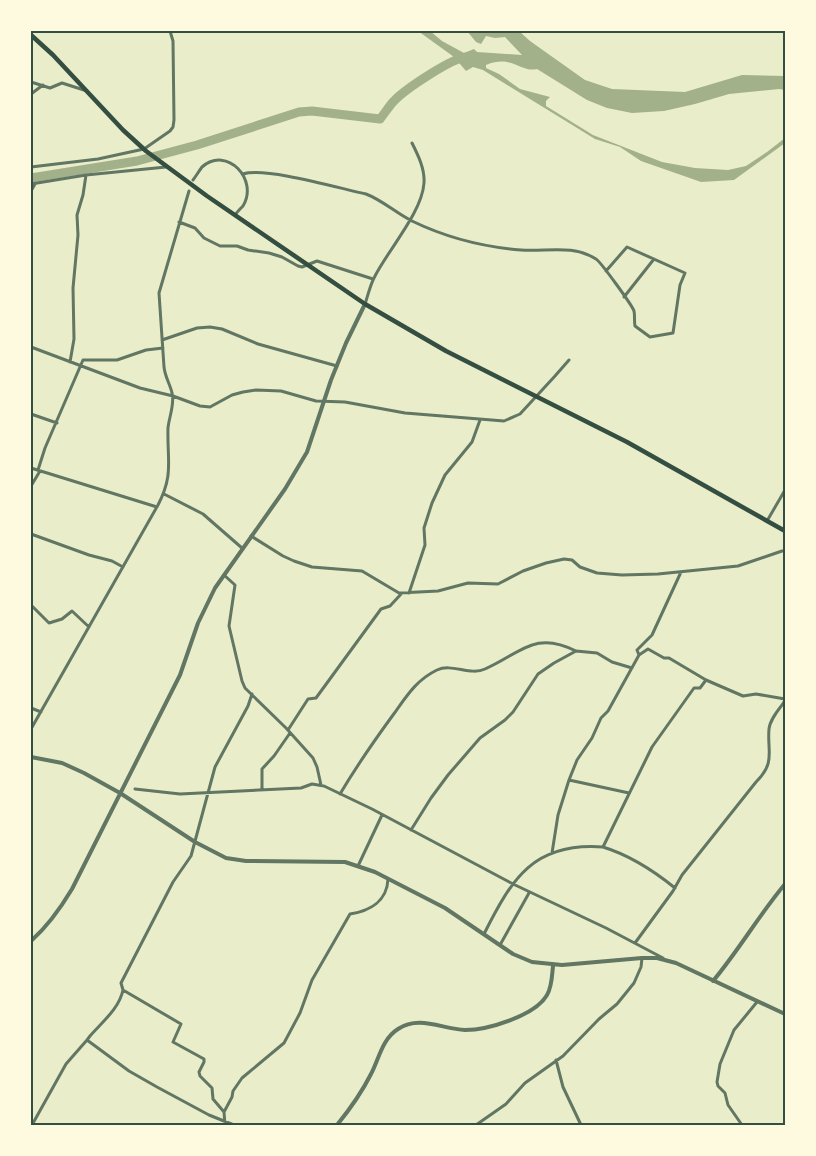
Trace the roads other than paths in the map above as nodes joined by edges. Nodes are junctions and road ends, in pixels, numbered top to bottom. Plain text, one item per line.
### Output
1 (170, 31) edge
2 (31, 35) edge
3 (31, 82) edge
4 (43, 85) junction
5 (87, 91) junction
6 (31, 94) edge
7 (412, 143) dead end
8 (145, 150) junction
9 (31, 167) edge
10 (166, 167) junction
11 (243, 174) junction
12 (86, 175) junction
13 (193, 180) dead end
14 (33, 184) edge
15 (31, 191) edge
16 (189, 191) dead end
17 (235, 215) junction
18 (409, 220) junction
19 (179, 222) junction
20 (654, 259) junction
21 (308, 264) junction
22 (606, 271) junction
23 (373, 279) junction
24 (624, 297) junction
25 (364, 304) junction
26 (162, 340) junction
27 (31, 347) edge
28 (163, 348) junction
29 (569, 360) dead end
30 (70, 362) junction
31 (80, 366) junction
32 (337, 366) junction
33 (172, 396) junction
34 (536, 396) junction
35 (324, 402) junction
36 (31, 414) edge
37 (480, 420) junction
38 (57, 423) junction
39 (31, 468) edge
40 (39, 470) junction
41 (31, 486) edge
42 (785, 490) edge
43 (164, 494) junction
44 (157, 507) junction
45 (767, 521) junction
46 (785, 531) edge
47 (31, 534) edge
48 (251, 536) junction
49 (242, 548) junction
50 (785, 551) edge
51 (123, 567) junction
52 (681, 572) junction
53 (224, 575) junction
54 (402, 593) junction
55 (409, 593) junction
56 (31, 605) edge
57 (89, 627) junction
58 (576, 651) junction
59 (640, 655) junction
60 (632, 668) junction
61 (706, 680) junction
62 (252, 694) junction
63 (785, 700) edge
64 (31, 708) edge
65 (41, 712) junction
66 (31, 729) edge
67 (289, 732) junction
68 (31, 757) edge
69 (569, 780) junction
70 (321, 785) junction
71 (135, 789) dead end
72 (262, 790) junction
73 (120, 793) junction
74 (208, 793) junction
75 (630, 793) junction
76 (340, 794) junction
77 (382, 815) junction
78 (411, 830) junction
79 (195, 842) junction
80 (603, 848) junction
81 (552, 852) junction
82 (358, 866) junction
83 (388, 879) junction
84 (513, 884) junction
85 (785, 884) edge
86 (675, 888) junction
87 (529, 892) junction
88 (484, 934) junction
89 (31, 941) edge
90 (635, 943) junction
91 (500, 945) junction
92 (642, 958) junction
93 (665, 960) junction
94 (553, 966) junction
95 (713, 981) junction
96 (123, 990) junction
97 (757, 1002) junction
98 (785, 1014) edge
99 (87, 1040) junction
100 (556, 1060) junction
101 (224, 1112) junction
102 (225, 1124) edge
103 (32, 1125) edge
104 (234, 1125) edge
105 (337, 1125) edge
106 (476, 1125) edge
107 (581, 1125) edge
108 (742, 1125) edge

1 - 8 street
2 - 5 main road
3 - 4 street
4 - 5 street
4 - 6 street
5 - 8 main road
7 - 18 street
8 - 9 street
8 - 10 main road
10 - 12 street
10 - 17 main road
11 - 13 street
11 - 17 street
11 - 18 street
12 - 14 street
12 - 30 street
14 - 15 street
16 - 19 street
17 - 21 main road
18 - 22 street
18 - 23 street
19 - 21 street
19 - 26 street
20 - 22 street
20 - 24 street
20 - 24 street
21 - 23 street
21 - 25 main road
22 - 24 street
23 - 25 street
25 - 32 street
25 - 34 main road
26 - 28 street
26 - 32 street
27 - 30 street
28 - 31 street
28 - 33 street
29 - 34 street
30 - 31 street
31 - 33 street
31 - 38 street
32 - 35 street
33 - 35 street
33 - 43 street
34 - 37 street
34 - 45 main road
35 - 37 street
35 - 48 street
36 - 38 street
37 - 55 street
38 - 40 street
39 - 40 street
40 - 41 street
40 - 44 street
42 - 45 street
43 - 44 street
43 - 49 street
44 - 51 street
45 - 46 main road
47 - 51 street
48 - 49 street
48 - 54 street
49 - 53 street
50 - 52 street
51 - 57 street
52 - 55 street
52 - 59 street
53 - 62 street
53 - 73 street
54 - 55 street
54 - 67 street
56 - 57 street
57 - 65 street
58 - 60 street
58 - 76 street
58 - 78 street
59 - 60 street
59 - 61 street
60 - 69 street
61 - 63 street
61 - 75 street
62 - 67 street
62 - 74 street
63 - 86 street
64 - 65 street
65 - 66 street
67 - 70 street
67 - 72 street
68 - 73 street
69 - 75 street
69 - 81 street
70 - 72 street
70 - 76 street
71 - 74 street
72 - 74 street
73 - 79 street
73 - 89 street
74 - 79 street
75 - 80 street
76 - 77 street
77 - 78 street
77 - 82 street
78 - 84 street
79 - 82 street
79 - 96 street
80 - 81 street
80 - 86 street
81 - 84 street
82 - 83 street
83 - 88 street
83 - 101 street
84 - 87 street
84 - 88 street
85 - 95 street
86 - 90 street
87 - 90 street
87 - 91 street
88 - 91 street
90 - 93 street
91 - 94 street
92 - 93 street
92 - 94 street
92 - 100 street
93 - 95 street
94 - 105 street
95 - 97 street
96 - 99 street
96 - 101 street
97 - 98 street
97 - 108 street
99 - 102 street
99 - 103 street
100 - 106 street
100 - 107 street
101 - 102 street
102 - 104 street

